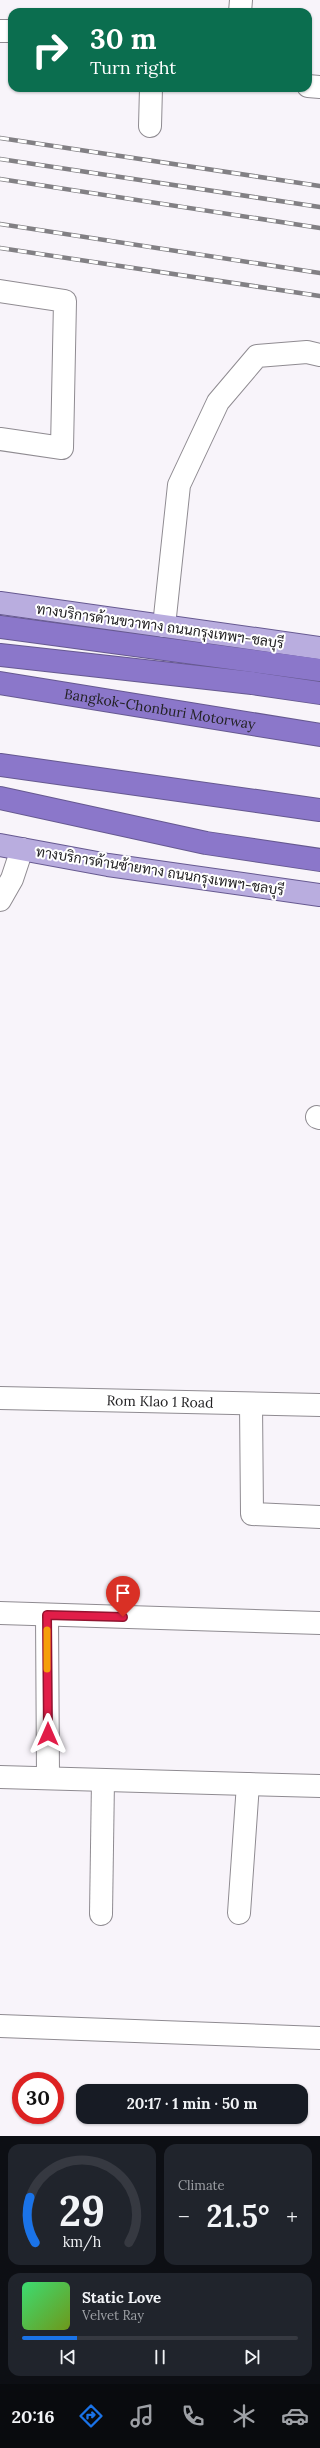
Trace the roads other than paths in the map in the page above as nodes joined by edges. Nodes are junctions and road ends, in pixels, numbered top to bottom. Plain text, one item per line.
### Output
1 (151, 92) edge
2 (150, 126) dead end
3 (0, 291) edge
4 (320, 356) edge
5 (0, 439) edge
6 (0, 603) edge
7 (164, 626) junction
8 (0, 627) edge
9 (320, 648) edge
10 (0, 655) edge
11 (320, 670) edge
12 (0, 684) edge
13 (320, 693) edge
14 (320, 735) edge
15 (0, 765) edge
16 (0, 798) edge
17 (320, 810) edge
18 (0, 846) edge
19 (22, 849) junction
20 (320, 860) edge
21 (320, 895) edge
22 (0, 900) edge
23 (0, 1398) edge
24 (251, 1404) junction
25 (320, 1405) edge
26 (320, 1517) edge
27 (0, 1613) edge
28 (47, 1615) junction
29 (320, 1623) edge
30 (0, 1777) edge
31 (48, 1778) junction
32 (103, 1780) junction
33 (248, 1784) junction
34 (320, 1786) edge
35 (239, 1913) dead end
36 (101, 1914) dead end
37 (0, 2026) edge
38 (320, 2038) edge

1 - 2 street
3 - 5 street
4 - 7 street
6 - 7 main road, ทางบริการด้านขวาทาง ถนนกรุงเทพฯ-ชลบุรี
7 - 9 main road, ทางบริการด้านขวาทาง ถนนกรุงเทพฯ-ชลบุรี
8 - 11 highway
10 - 13 highway
12 - 14 highway, Bangkok-Chonburi Motorway
15 - 17 highway
16 - 20 highway
18 - 19 main road, ทางบริการด้านซ้ายทาง ถนนกรุงเทพฯ-ชลบุรี
19 - 21 main road, ทางบริการด้านซ้ายทาง ถนนกรุงเทพฯ-ชลบุรี
19 - 22 street
23 - 24 street, Rom Klao 1 Road
24 - 25 street, Rom Klao 1 Road
24 - 26 street
27 - 28 street
28 - 29 street
28 - 31 street
30 - 31 street
31 - 32 street
32 - 33 street
32 - 36 street
33 - 34 street
33 - 35 street
37 - 38 street

